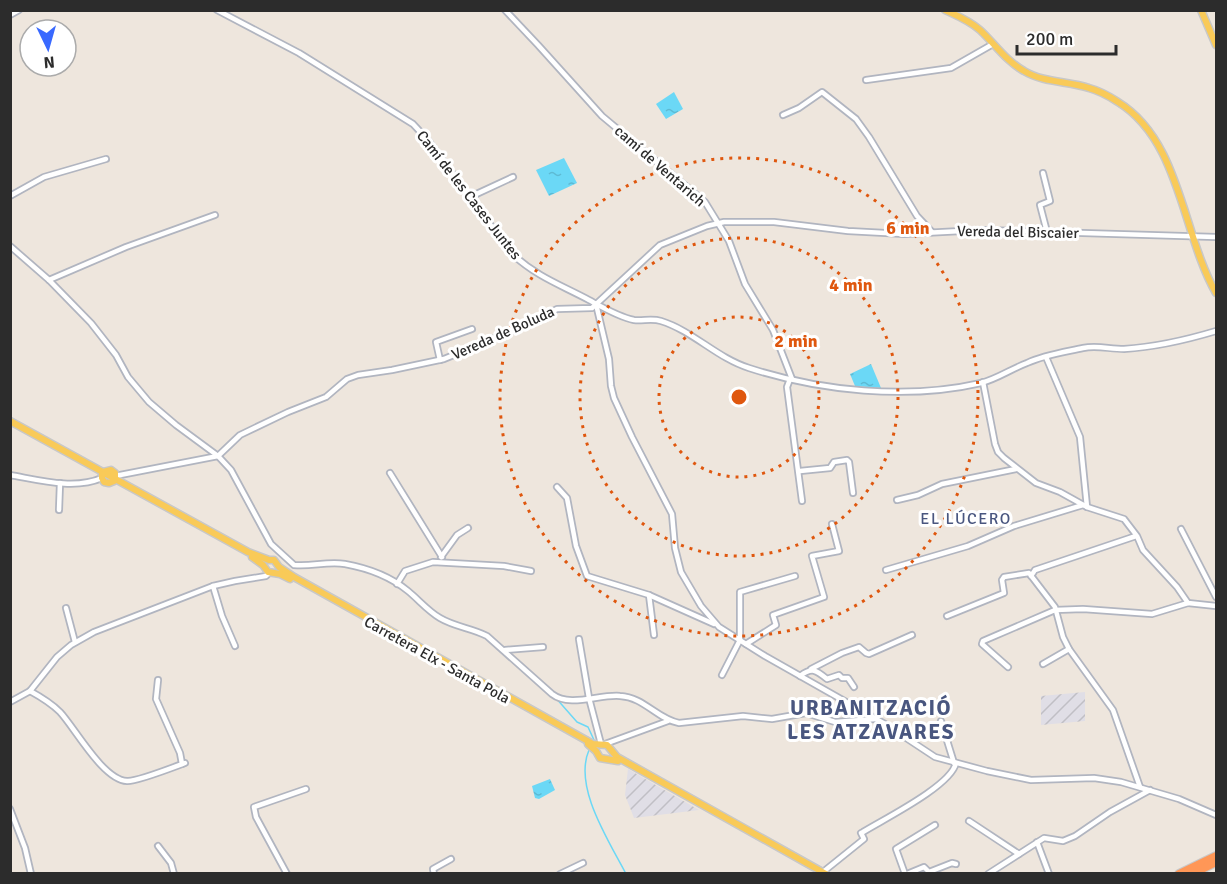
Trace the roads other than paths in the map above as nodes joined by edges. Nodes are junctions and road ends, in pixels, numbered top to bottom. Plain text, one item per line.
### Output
1 (19, 10) edge
2 (217, 10) edge
3 (505, 10) edge
4 (1201, 10) edge
5 (949, 11) edge
6 (10, 15) edge
7 (993, 44) junction
8 (1216, 45) edge
9 (866, 80) dead end
10 (783, 115) dead end
11 (106, 159) dead end
12 (1043, 173) dead end
13 (513, 177) dead end
14 (10, 196) edge
15 (470, 197) junction
16 (215, 215) dead end
17 (718, 223) junction
18 (932, 232) junction
19 (1047, 232) junction
20 (1193, 236) junction
21 (1216, 237) edge
22 (10, 246) edge
23 (49, 280) junction
24 (1216, 293) edge
25 (596, 304) junction
26 (472, 329) dead end
27 (1216, 331) edge
28 (1046, 357) junction
29 (440, 360) junction
30 (791, 379) junction
31 (983, 382) junction
32 (10, 422) edge
33 (218, 456) junction
34 (1016, 469) junction
35 (800, 471) junction
36 (390, 472) dead end
37 (102, 474) junction
38 (10, 475) edge
39 (115, 478) junction
40 (60, 483) junction
41 (557, 487) dead end
42 (853, 493) dead end
43 (897, 500) dead end
44 (802, 501) dead end
45 (1085, 506) junction
46 (59, 510) dead end
47 (832, 524) dead end
48 (468, 528) dead end
49 (1181, 529) dead end
50 (1136, 536) junction
51 (283, 557) junction
52 (440, 560) junction
53 (273, 566) junction
54 (886, 570) dead end
55 (531, 571) dead end
56 (795, 576) dead end
57 (1031, 576) junction
58 (397, 584) junction
59 (213, 586) junction
60 (649, 595) junction
61 (1182, 595) junction
62 (1216, 597) edge
63 (1188, 603) junction
64 (1177, 606) junction
65 (1216, 606) edge
66 (66, 608) dead end
67 (1055, 610) junction
68 (947, 616) dead end
69 (719, 627) junction
70 (654, 635) dead end
71 (912, 635) dead end
72 (579, 639) dead end
73 (740, 640) junction
74 (75, 642) junction
75 (746, 644) junction
76 (235, 646) dead end
77 (543, 647) dead end
78 (1069, 649) junction
79 (505, 650) junction
80 (1043, 664) dead end
81 (1008, 667) dead end
82 (811, 669) junction
83 (722, 675) dead end
84 (800, 676) junction
85 (158, 680) dead end
86 (854, 687) dead end
87 (30, 690) junction
88 (589, 698) junction
89 (10, 702) edge
90 (875, 719) junction
91 (668, 721) junction
92 (941, 722) dead end
93 (600, 746) junction
94 (609, 755) junction
95 (955, 763) junction
96 (1140, 787) junction
97 (306, 789) dead end
98 (1150, 790) junction
99 (10, 808) edge
100 (1216, 814) edge
101 (969, 821) dead end
102 (935, 825) dead end
103 (1037, 842) junction
104 (158, 846) dead end
105 (1018, 854) junction
106 (1216, 856) edge
107 (451, 860) dead end
108 (1216, 862) edge
109 (583, 863) dead end
110 (956, 864) dead end
111 (31, 873) edge
112 (172, 873) edge
113 (287, 873) edge
114 (434, 873) edge
115 (560, 873) edge
116 (823, 873) edge
117 (906, 873) edge
118 (988, 873) edge
119 (1050, 873) edge
120 (1179, 873) edge
121 (1191, 873) edge

1 - 6 street
2 - 15 street, Camí de les Cases Juntes
3 - 17 street, camí de Ventarich
4 - 8 main road
5 - 7 main road
7 - 9 street
7 - 20 main road
10 - 18 street
11 - 14 street
12 - 19 street
13 - 15 street
15 - 25 street, Camí de les Cases Juntes
16 - 23 street
17 - 18 street, Vereda del Biscaier
17 - 25 street, Vereda del Biscaier
17 - 30 street, camí de Ventarich
18 - 19 street, Vereda del Biscaier
19 - 20 street, Vereda del Biscaier
20 - 21 street, Vereda del Biscaier
20 - 24 main road
22 - 23 street
23 - 33 street
25 - 29 street, Vereda de Boluda
25 - 30 street, Camí de les Cases Juntes
25 - 69 street
26 - 29 street
27 - 28 street, Camí de les Cases Juntes
28 - 31 street, Camí de les Cases Juntes
28 - 45 street
29 - 33 street, Vereda de Boluda
30 - 31 street, Camí de les Cases Juntes
30 - 35 street
31 - 34 street
32 - 37 main road
33 - 39 street
33 - 51 street
34 - 43 street
34 - 45 street
35 - 42 street
35 - 44 street
36 - 52 street
37 - 39 main road
37 - 39 main road
37 - 40 street
38 - 40 street
39 - 53 main road, Carretera Elx - Santa Pola
40 - 46 street
41 - 60 street
45 - 50 street
45 - 54 street
47 - 75 street
48 - 52 street
49 - 62 street
50 - 57 street
50 - 61 street
51 - 53 street
51 - 58 street
52 - 55 street
52 - 58 street
53 - 59 street
53 - 93 main road, Carretera Elx - Santa Pola
56 - 73 street
57 - 67 street
57 - 68 street
58 - 79 street
59 - 74 street
59 - 76 street
60 - 69 street
60 - 70 street
61 - 63 street
61 - 64 street
63 - 64 street
63 - 65 street
64 - 67 street
66 - 74 street
67 - 78 street
67 - 81 street
69 - 73 street
71 - 82 street
72 - 88 street
73 - 75 street
73 - 83 street
74 - 87 street
75 - 84 street
77 - 79 street
78 - 80 street
78 - 96 street
79 - 88 street
82 - 84 street
82 - 86 street
84 - 90 street
85 - 87 street
87 - 89 street
88 - 91 street
88 - 93 street
90 - 91 street
90 - 95 street
91 - 93 street
92 - 95 street
93 - 94 main road
93 - 94 main road, Carretera Elx - Santa Pola
94 - 116 main road
95 - 96 street
95 - 116 street
96 - 98 street
97 - 113 street
98 - 100 street
98 - 103 street
99 - 111 street
101 - 105 street
102 - 117 street
103 - 105 street
103 - 119 street
104 - 112 street
105 - 118 street
106 - 120 highway
107 - 114 street
108 - 121 highway
109 - 115 street
110 - 117 street

